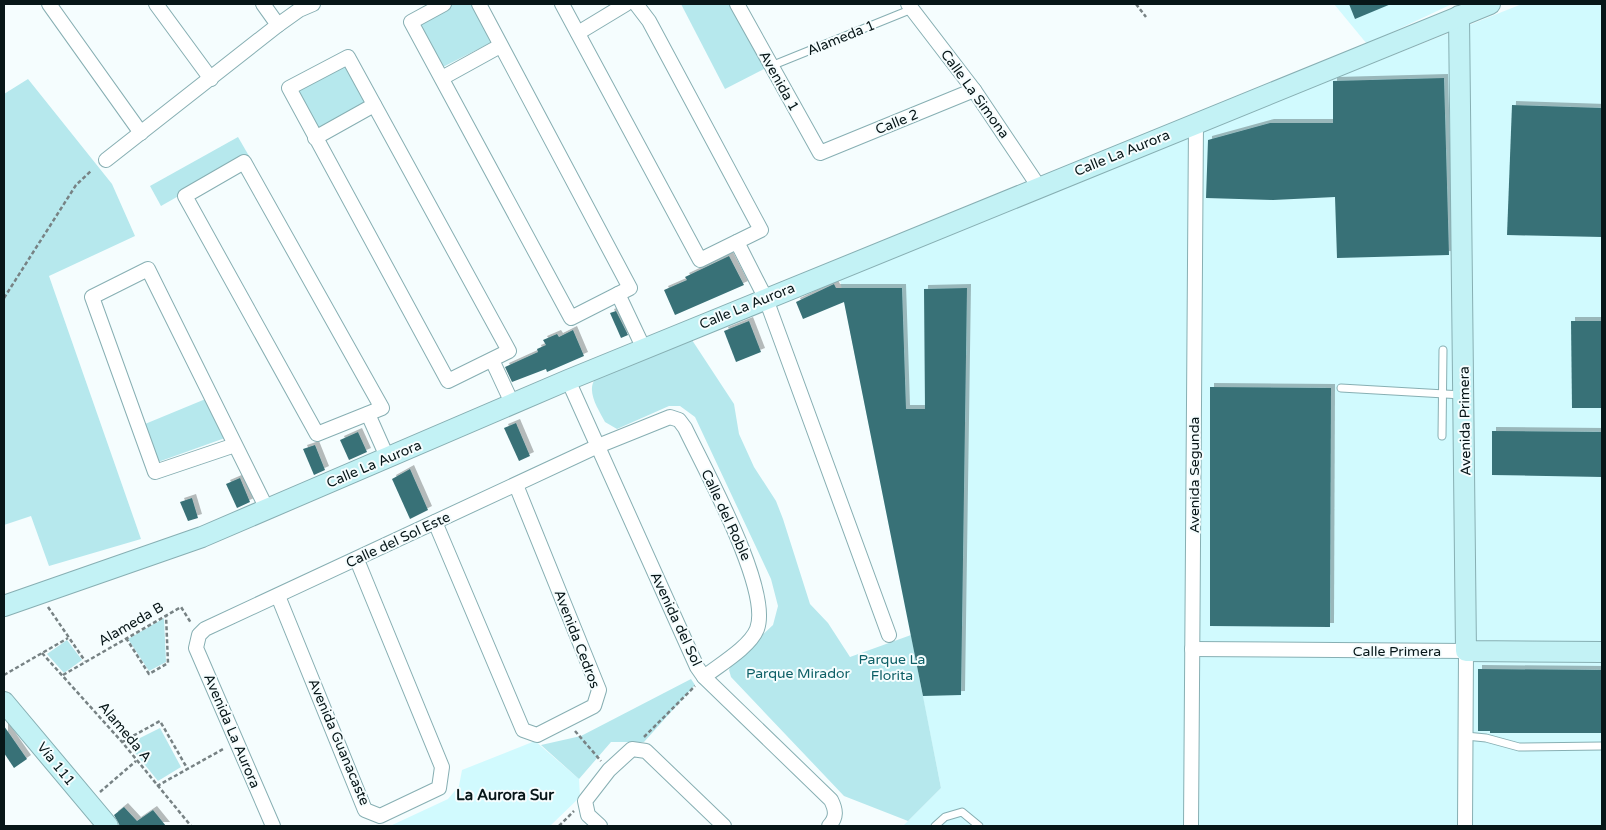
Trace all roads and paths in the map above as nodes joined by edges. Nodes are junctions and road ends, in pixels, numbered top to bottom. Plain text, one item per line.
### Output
1 (48, 4) edge
2 (156, 4) edge
3 (262, 4) edge
4 (313, 4) edge
5 (444, 4) edge
6 (479, 4) edge
7 (562, 4) edge
8 (626, 4) edge
9 (636, 4) edge
10 (1136, 4) edge
11 (1490, 4) edge
12 (738, 6) edge
13 (910, 6) edge
14 (1459, 16) junction
15 (1146, 17) dead end
16 (278, 25) junction
17 (578, 33) junction
18 (500, 46) junction
19 (771, 66) junction
20 (442, 78) junction
21 (211, 79) junction
22 (974, 90) junction
23 (374, 105) junction
24 (1196, 123) junction
25 (141, 133) junction
26 (315, 138) junction
27 (820, 153) joint
28 (106, 160) dead end
29 (92, 170) dead end
30 (1040, 187) junction
31 (737, 242) junction
32 (618, 294) junction
33 (4, 298) edge
34 (766, 299) junction
35 (644, 349) junction
36 (1443, 350) dead end
37 (492, 360) junction
38 (568, 380) junction
39 (1341, 388) dead end
40 (1442, 393) junction
41 (1465, 395) junction
42 (512, 403) junction
43 (368, 414) junction
44 (1442, 436) dead end
45 (235, 445) junction
46 (598, 446) junction
47 (388, 459) junction
48 (516, 485) junction
49 (268, 509) junction
50 (435, 522) junction
51 (357, 560) junction
52 (40, 593) junction
53 (278, 596) junction
54 (4, 606) edge
55 (166, 616) junction
56 (199, 635) junction
57 (889, 635) dead end
58 (68, 638) junction
59 (126, 638) junction
60 (1192, 649) junction
61 (1466, 651) junction
62 (1602, 652) edge
63 (42, 653) junction
64 (85, 661) junction
65 (4, 675) edge
66 (63, 675) junction
67 (704, 677) junction
68 (7, 711) edge
69 (566, 720) junction
70 (1466, 736) junction
71 (122, 742) junction
72 (237, 742) junction
73 (1602, 746) edge
74 (632, 749) junction
75 (136, 760) junction
76 (187, 768) junction
77 (609, 770) junction
78 (157, 786) junction
79 (97, 795) dead end
80 (585, 801) junction
81 (832, 823) edge
82 (108, 826) edge
83 (191, 826) edge
84 (274, 826) edge
85 (560, 826) edge
86 (600, 826) edge
87 (724, 826) edge
88 (935, 826) edge
89 (979, 826) edge
90 (1191, 826) edge
91 (1465, 826) edge

1 - 25 street
2 - 21 street
3 - 16 street
4 - 16 street
5 - 20 street
6 - 18 street
7 - 17 street
8 - 17 street
9 - 31 street
10 - 15 path
11 - 14 street, Calle La Aurora
12 - 19 street, Avenida 1
13 - 19 lane, Alameda 1
13 - 22 street, Calle La Simona
14 - 24 street, Calle La Aurora
14 - 41 street, Avenida Primera
16 - 21 street
17 - 31 street
18 - 20 street
18 - 32 street
19 - 27 street, Avenida 1
20 - 32 street
21 - 25 street
22 - 27 street, Calle 2
22 - 30 street, Calle La Simona
23 - 26 street
23 - 26 street
23 - 37 street
24 - 30 street, Calle La Aurora
24 - 60 street, Avenida Segunda
25 - 28 street
26 - 37 street
29 - 33 path
30 - 34 street, Calle La Aurora
31 - 34 street
32 - 35 street
34 - 35 street, Calle La Aurora
34 - 57 street
35 - 38 street, Calle La Aurora
36 - 40 lane
37 - 42 street
38 - 42 street, Calle La Aurora
38 - 46 street, Avenida del Sol
39 - 40 lane
40 - 41 lane
40 - 44 lane
41 - 61 street, Avenida Primera
42 - 47 street, Calle La Aurora
43 - 43 street
43 - 47 street
45 - 45 street
45 - 49 street
46 - 48 street, Calle del Sol Este
46 - 67 street, Avenida del Sol
46 - 67 street, Calle del Roble
47 - 49 street, Calle La Aurora
48 - 50 street, Calle del Sol Este
48 - 69 street, Avenida Cedros
49 - 52 street, Calle La Aurora
50 - 51 street, Calle del Sol Este
50 - 69 street, Avenida Cedros
51 - 53 street, Calle del Sol Este
51 - 53 street, Avenida Guanacaste
52 - 54 street, Calle La Aurora
52 - 58 path
53 - 56 street, Calle del Sol Este
55 - 56 path, Alameda B
55 - 59 path, Alameda B
55 - 59 path
56 - 72 street, Avenida La Aurora
58 - 63 path
58 - 64 path
59 - 64 path, Alameda B
60 - 61 street, Calle Primera
60 - 90 street, Avenida Segunda
61 - 62 street, Calle Primera
61 - 70 street, Avenida Primera
63 - 65 path
63 - 66 path, Alameda A
64 - 66 path, Alameda B
66 - 71 path, Alameda A
67 - 74 path
67 - 81 street, Avenida del Sol
68 - 82 street, Vía 111
69 - 77 path
70 - 73 lane
70 - 91 street, Avenida Primera
71 - 75 path, Alameda A
71 - 76 path
72 - 76 path
72 - 84 street, Avenida La Aurora
74 - 77 street
74 - 87 street
75 - 78 path, Alameda A
75 - 79 path
76 - 78 path
77 - 80 street
78 - 83 path, Alameda A
80 - 85 path
80 - 86 street
88 - 89 lane

